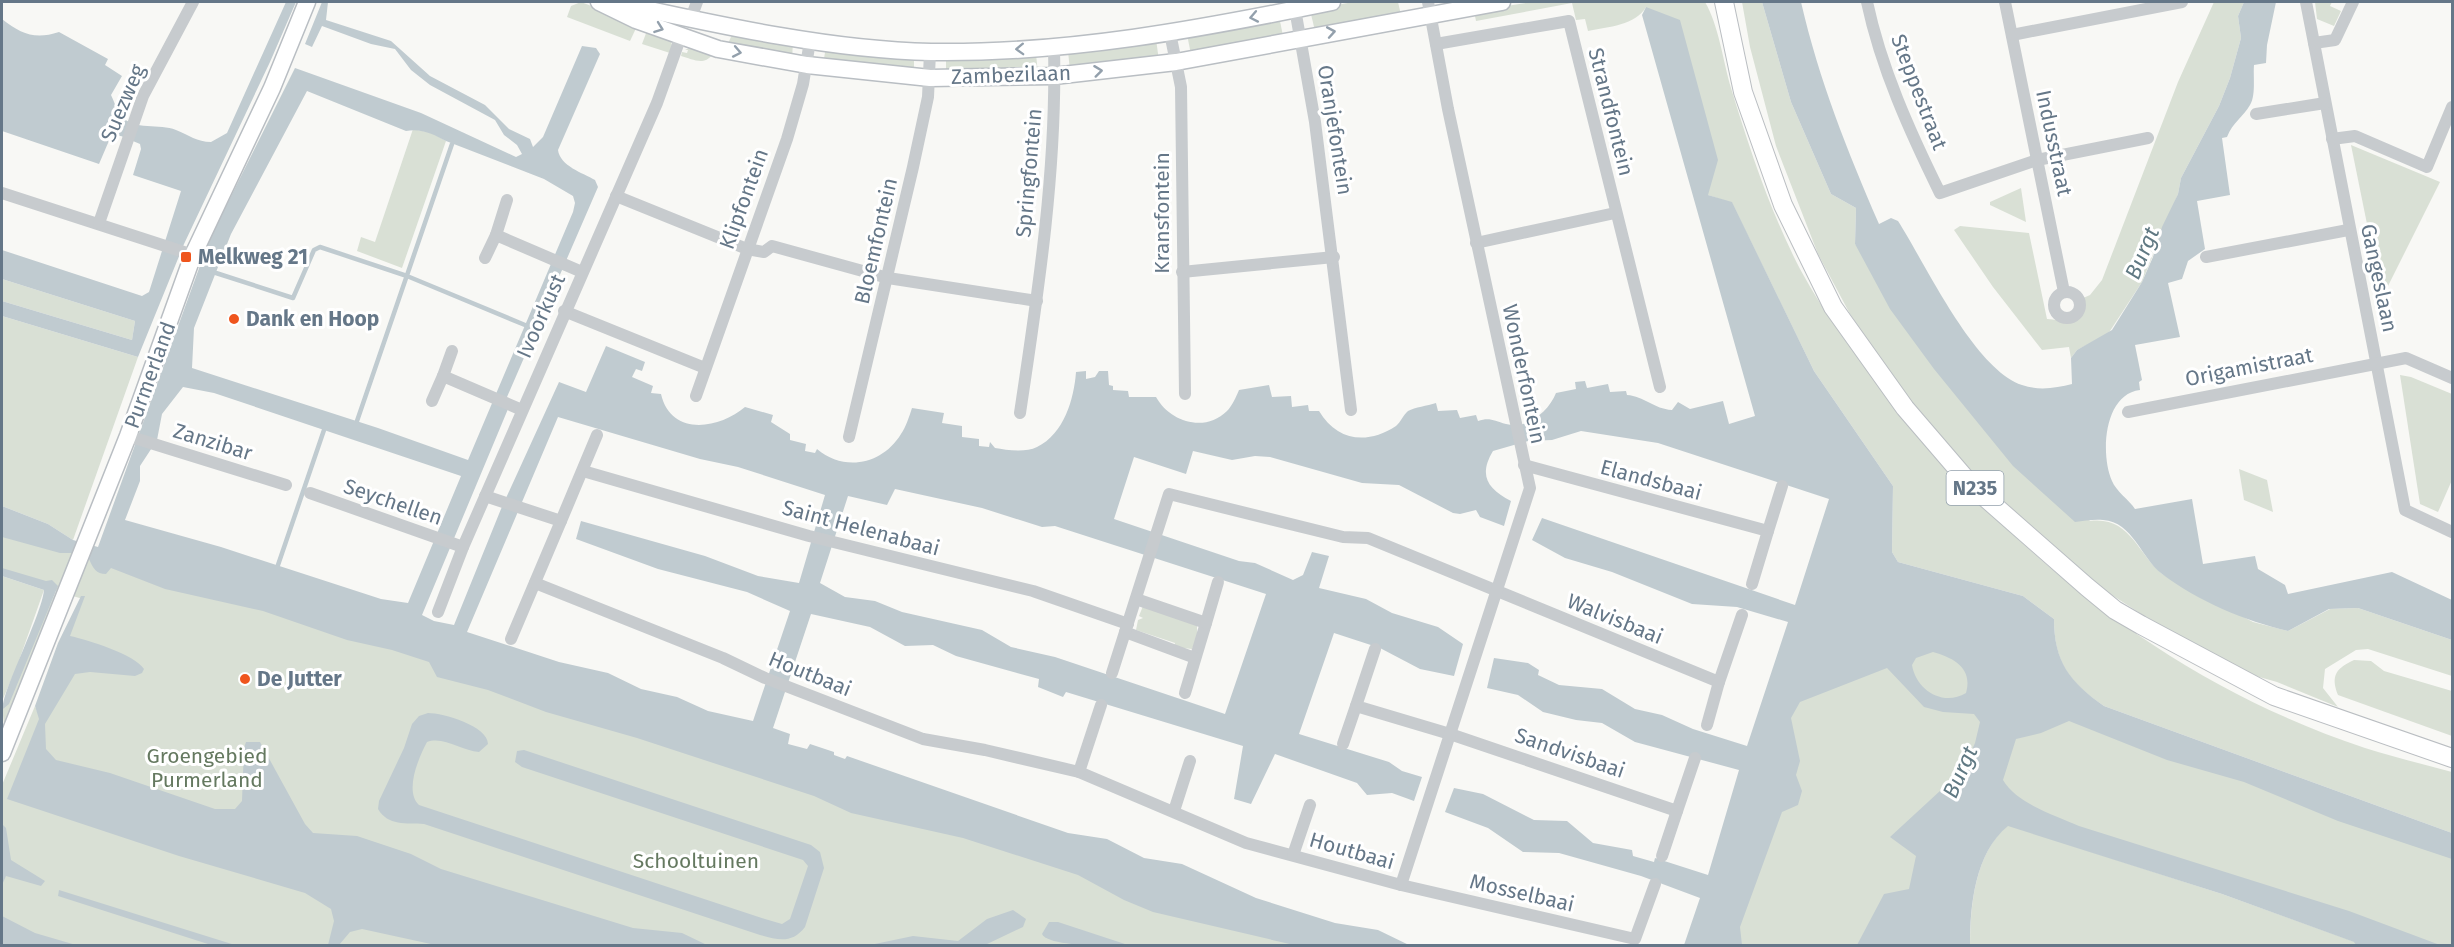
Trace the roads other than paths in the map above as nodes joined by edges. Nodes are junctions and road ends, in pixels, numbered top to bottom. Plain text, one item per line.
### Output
1 (193, 2) edge
2 (308, 2) edge
3 (599, 2) edge
4 (613, 2) edge
5 (697, 2) edge
6 (1332, 2) edge
7 (1502, 2) edge
8 (1724, 2) edge
9 (1867, 2) edge
10 (2005, 2) edge
11 (2182, 2) edge
12 (2306, 2) edge
13 (2353, 2) edge
14 (1429, 8) edge
15 (1295, 9) junction
16 (691, 18) junction
17 (1170, 33) junction
18 (2012, 34) junction
19 (681, 36) junction
20 (1300, 38) junction
21 (810, 41) junction
22 (2314, 43) junction
23 (1436, 44) junction
24 (1054, 48) junction
25 (930, 52) junction
26 (1176, 62) junction
27 (807, 65) junction
28 (1054, 76) junction
29 (930, 78) junction
30 (2325, 103) junction
31 (2452, 107) edge
32 (2256, 114) dead end
33 (2148, 138) dead end
34 (2332, 139) junction
35 (2037, 160) junction
36 (2, 193) edge
37 (616, 196) junction
38 (507, 200) dead end
39 (1615, 213) junction
40 (99, 223) junction
41 (2348, 230) junction
42 (496, 235) junction
43 (1476, 243) junction
44 (747, 249) junction
45 (188, 253) junction
46 (1334, 257) junction
47 (2206, 257) dead end
48 (485, 258) dead end
49 (577, 270) junction
50 (1182, 272) junction
51 (888, 278) junction
52 (2064, 292) dead end
53 (1037, 301) junction
54 (564, 312) junction
55 (452, 351) dead end
56 (2377, 362) junction
57 (705, 368) junction
58 (443, 376) junction
59 (2452, 378) edge
60 (1660, 387) dead end
61 (1185, 394) dead end
62 (696, 396) dead end
63 (432, 400) dead end
64 (518, 408) junction
65 (1351, 410) dead end
66 (2128, 412) dead end
67 (1020, 413) dead end
68 (597, 435) dead end
69 (131, 437) junction
70 (849, 437) dead end
71 (1524, 465) junction
72 (583, 471) junction
73 (286, 485) dead end
74 (1782, 486) dead end
75 (310, 493) dead end
76 (485, 496) junction
77 (561, 521) junction
78 (1768, 531) junction
79 (2452, 532) edge
80 (459, 545) junction
81 (1218, 582) dead end
82 (535, 583) junction
83 (1752, 584) dead end
84 (1496, 591) junction
85 (1136, 599) junction
86 (438, 612) dead end
87 (1742, 615) dead end
88 (1206, 623) junction
89 (1127, 628) junction
90 (511, 639) dead end
91 (1375, 649) dead end
92 (1195, 658) junction
93 (1112, 673) dead end
94 (1719, 682) junction
95 (1185, 693) dead end
96 (1101, 705) dead end
97 (1356, 706) junction
98 (1707, 725) dead end
99 (1450, 734) junction
100 (1343, 744) dead end
101 (2, 753) edge
102 (1695, 758) dead end
103 (2452, 758) edge
104 (1190, 761) dead end
105 (1079, 772) junction
106 (1310, 805) dead end
107 (1174, 811) junction
108 (1677, 811) junction
109 (1293, 855) junction
110 (1662, 856) dead end
111 (1655, 884) dead end
112 (1401, 885) junction
113 (1634, 942) edge

1 - 40 street, Suezweg
2 - 45 street, Purmerland
3 -> 19 street, Zambezilaan
4 - 16 street, Zambezilaan
5 - 16 street
6 - 15 street, Zambezilaan
7 - 14 street, Zambezilaan
8 - 103 main road, N235
9 - 35 street, Steppestraat
10 - 18 street, Indusstraat
11 - 18 street
12 - 22 street, Gangeslaan
13 - 22 street
20 -> 14 street, Zambezilaan
14 - 23 street, Wonderfontein
15 -> 17 street, Zambezilaan
15 - 20 street, Oranjefontein
16 - 19 street
16 - 21 street, Zambezilaan
17 - 24 street, Zambezilaan
17 - 26 street, Kransfontein
18 - 35 street, Indusstraat
19 -> 27 street, Zambezilaan
19 - 37 street, Ivoorkust
20 - 26 street, Zambezilaan
20 - 46 street, Oranjefontein
21 - 25 street, Zambezilaan
21 - 27 street, Klipfontein
22 - 30 street, Gangeslaan
23 - 39 street, Strandfontein
23 - 43 street, Wonderfontein
24 -> 25 street, Zambezilaan
24 - 28 street, Springfontein
25 - 29 street, Bloemfontein
28 -> 26 street, Zambezilaan
26 - 50 street, Kransfontein
27 - 29 street, Zambezilaan
27 - 44 street, Klipfontein
28 - 29 street, Zambezilaan
28 - 53 street, Springfontein
29 - 51 street, Bloemfontein
30 - 32 street
30 - 34 street, Gangeslaan
31 - 34 street
33 - 35 street
34 - 41 street, Gangeslaan
35 - 52 street, Indusstraat
36 - 40 street
37 - 44 street
37 - 49 street, Ivoorkust
38 - 42 street
39 - 43 street
39 - 60 street, Strandfontein
40 - 45 street
41 - 47 street
41 - 56 street, Gangeslaan
42 - 48 street
42 - 49 street
43 - 71 street, Wonderfontein
44 - 51 street
44 - 57 street, Klipfontein
45 - 69 street, Purmerland
46 - 50 street
46 - 65 street, Oranjefontein
49 - 54 street, Ivoorkust
50 - 61 street, Kransfontein
51 - 53 street
51 - 70 street, Bloemfontein
53 - 67 street, Springfontein
54 - 57 street
54 - 64 street, Ivoorkust
55 - 58 street
56 - 59 street, Origamistraat
56 - 66 street, Origamistraat
56 - 79 street, Gangeslaan
57 - 62 street, Klipfontein
58 - 63 street
58 - 64 street
64 - 76 street, Ivoorkust
68 - 72 street
69 - 73 street, Zanzibar
69 - 101 street, Purmerland
71 - 78 street, Elandsbaai
71 - 84 street, Wonderfontein
72 - 77 street
72 - 89 street, Saint Helenabaai
74 - 78 street
75 - 80 street, Seychellen
76 - 77 street
76 - 80 street, Ivoorkust
77 - 82 street
78 - 83 street
80 - 86 street, Ivoorkust
81 - 88 street
82 - 90 street
82 - 105 street, Houtbaai
84 - 85 street
84 - 94 street, Walvisbaai
84 - 99 street, Wonderfontein
85 - 88 street
85 - 89 street
87 - 94 street
88 - 92 street
89 - 92 street, Saint Helenabaai
89 - 93 street
91 - 97 street
92 - 95 street
94 - 98 street
96 - 105 street
97 - 99 street
97 - 100 street
99 - 108 street, Sandvisbaai
99 - 112 street, Wonderfontein
102 - 108 street
104 - 107 street
105 - 107 street, Houtbaai
106 - 109 street, Houtbaai
107 - 109 street, Houtbaai
108 - 110 street
109 - 112 street, Houtbaai
111 - 113 street, Mosselbaai
112 - 113 street, Mosselbaai

